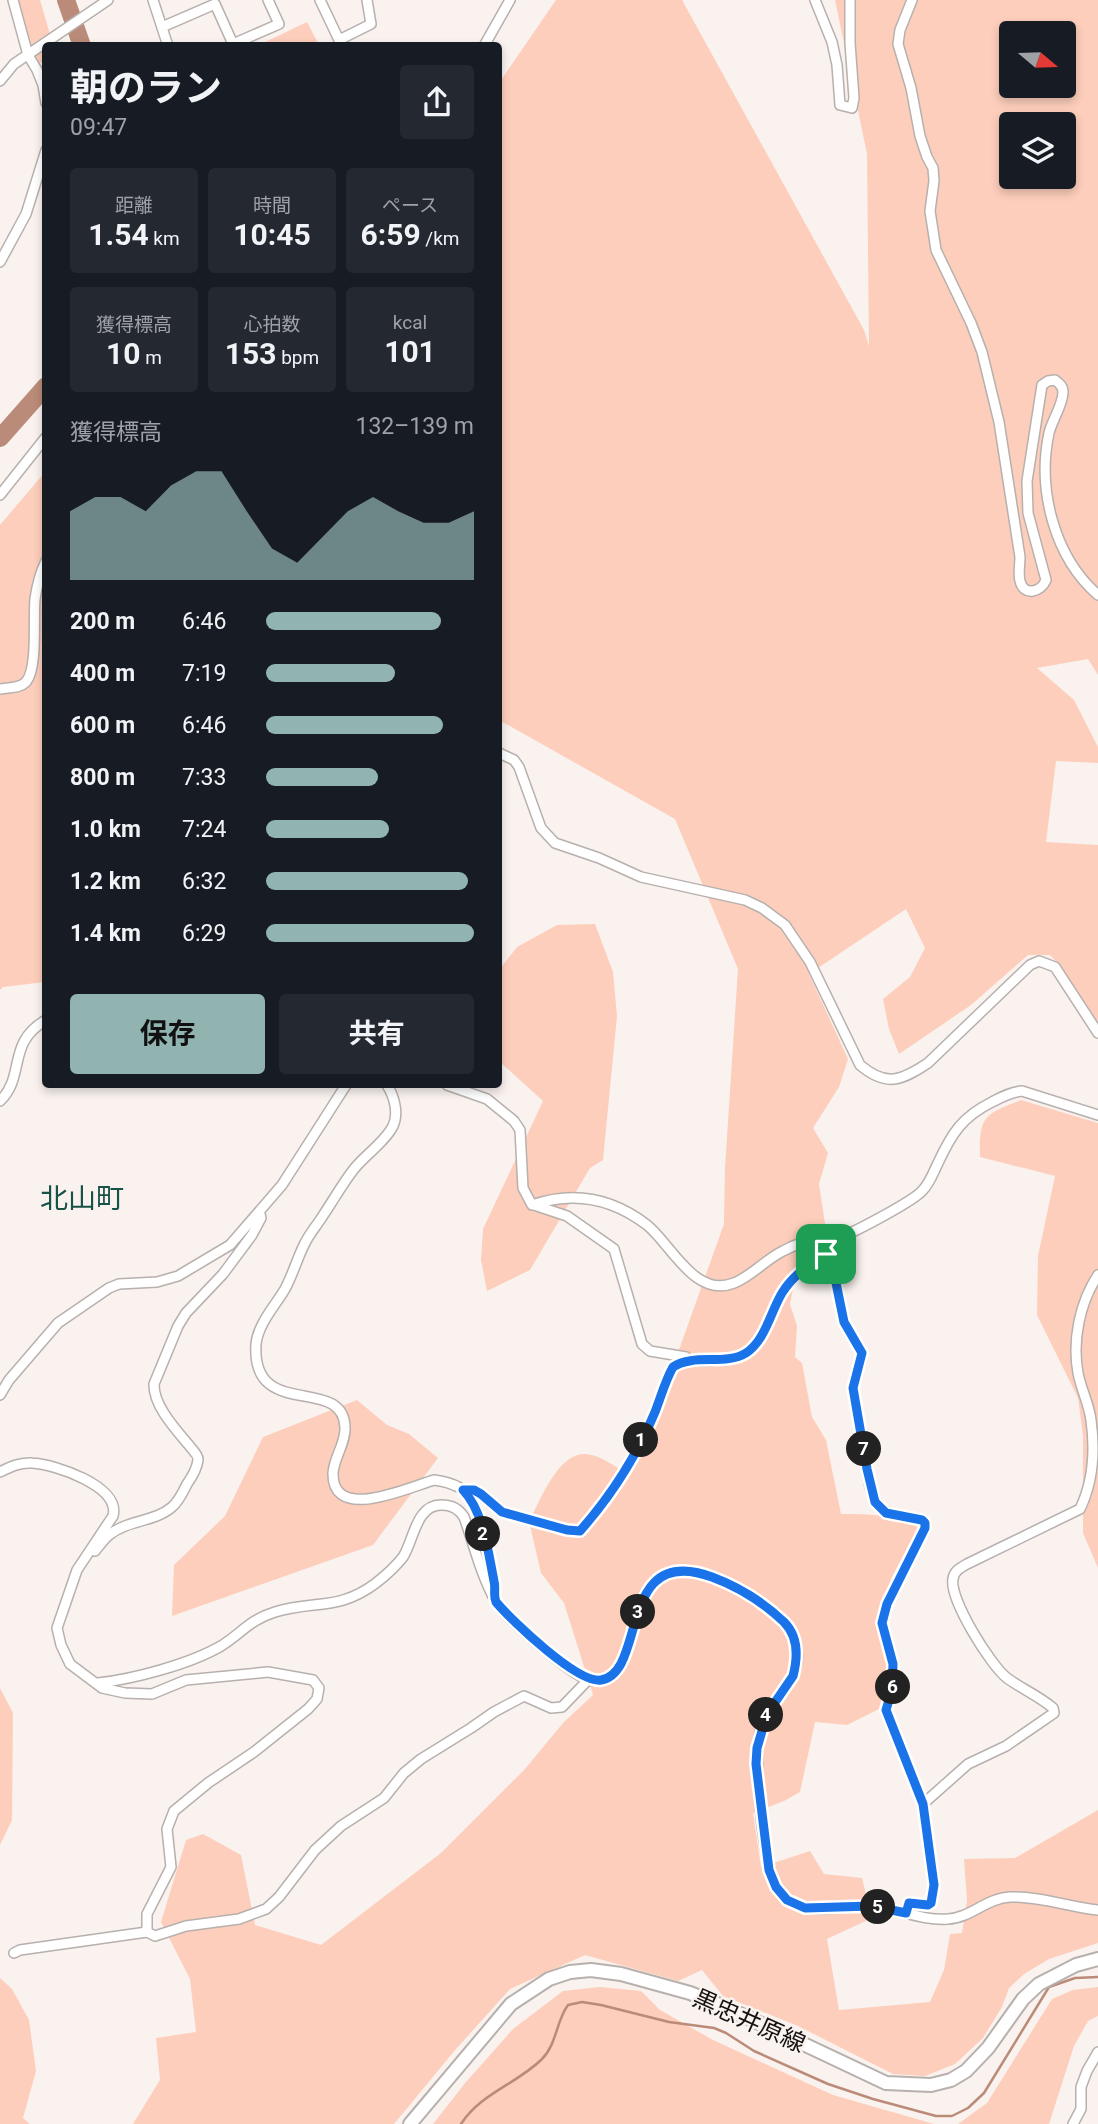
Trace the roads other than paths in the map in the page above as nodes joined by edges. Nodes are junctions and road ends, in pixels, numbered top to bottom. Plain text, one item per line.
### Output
1 (13, 0) edge
2 (108, 0) edge
3 (153, 0) edge
4 (268, 0) edge
5 (320, 0) edge
6 (367, 0) edge
7 (510, 0) edge
8 (814, 0) edge
9 (850, 0) edge
10 (912, 0) edge
11 (219, 2) edge
12 (162, 27) junction
13 (46, 42) edge
14 (167, 42) edge
15 (232, 42) edge
16 (238, 42) edge
17 (486, 42) edge
18 (42, 45) edge
19 (30, 53) junction
20 (0, 81) edge
21 (42, 82) edge
22 (42, 163) edge
23 (16, 236) junction
24 (0, 250) edge
25 (0, 262) edge
26 (42, 441) edge
27 (0, 495) edge
28 (42, 569) edge
29 (1098, 595) edge
30 (0, 689) edge
31 (502, 754) edge
32 (42, 1023) edge
33 (1098, 1033) edge
34 (344, 1088) edge
35 (388, 1088) edge
36 (456, 1088) edge
37 (0, 1101) edge
38 (1098, 1115) edge
39 (532, 1205) junction
40 (260, 1211) junction
41 (836, 1239) junction
42 (826, 1254) junction
43 (1098, 1275) edge
44 (690, 1361) junction
45 (5, 1381) edge
46 (0, 1395) edge
47 (0, 1472) edge
48 (463, 1490) junction
49 (85, 1555) junction
50 (493, 1596) junction
51 (588, 1680) junction
52 (98, 1683) junction
53 (923, 1804) junction
54 (1098, 1910) edge
55 (906, 1913) junction
56 (147, 1932) junction
57 (14, 1953) dead end
58 (1098, 1959) edge
59 (1098, 2052) edge
60 (410, 2124) edge
61 (1073, 2124) edge

1 - 19 street
2 - 13 street
3 - 12 street
4 - 16 street
5 - 6 street
7 - 17 street
8 - 9 street
10 - 29 street
11 - 12 street
11 - 15 street
12 - 14 street
18 - 19 street
19 - 20 street
19 - 21 street
22 - 23 street
23 - 24 street
23 - 25 street
26 - 27 street
28 - 30 street
31 - 33 street
32 - 37 street
34 - 40 street
35 - 48 street
36 - 39 street
38 - 41 street
39 - 41 street
39 - 44 street
40 - 45 street
40 - 49 street
41 - 42 street
42 - 44 street
42 - 53 street
43 - 53 street
44 - 48 street
45 - 46 street
47 - 49 street
48 - 50 street
49 - 52 street
50 - 51 street
50 - 52 street
51 - 55 street
51 - 56 street
52 - 56 street
53 - 55 street
54 - 55 street
56 - 57 street
58 - 60 main road, 黒忠井原線
59 - 61 street

